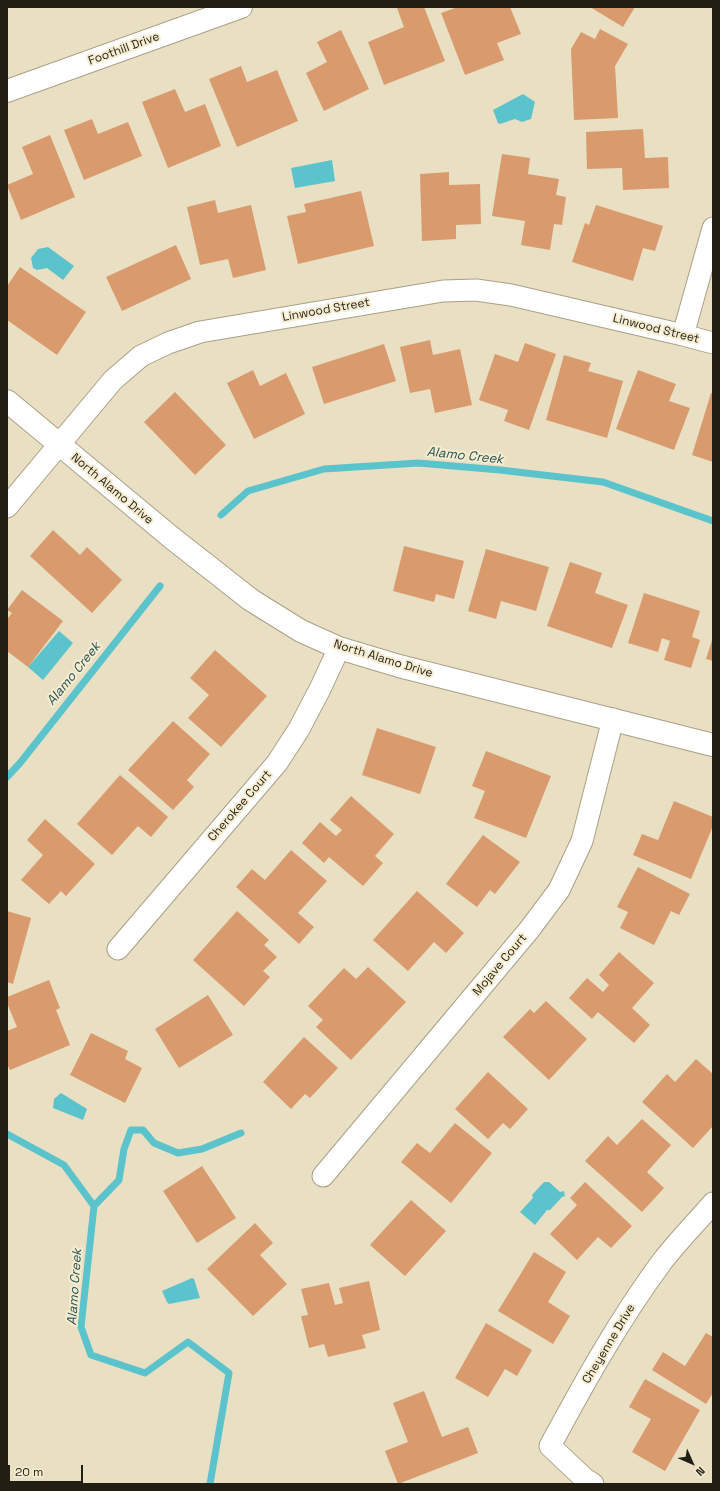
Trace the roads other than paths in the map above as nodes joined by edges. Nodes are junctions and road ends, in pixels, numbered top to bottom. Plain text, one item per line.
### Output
1 (241, 7) edge
2 (7, 91) edge
3 (713, 228) edge
4 (683, 335) junction
5 (713, 343) edge
6 (7, 401) edge
7 (60, 445) junction
8 (7, 507) edge
9 (339, 648) junction
10 (613, 719) junction
11 (713, 745) edge
12 (118, 949) dead end
13 (323, 1176) dead end
14 (713, 1203) edge
15 (593, 1484) edge

1 - 2 street, Foothill Drive
3 - 4 street
4 - 5 street, Linwood Street
4 - 7 street, Linwood Street
6 - 7 street, North Alamo Drive
7 - 8 street, Linwood Street
7 - 9 street, North Alamo Drive
9 - 10 street, North Alamo Drive
9 - 12 street, Cherokee Court
10 - 11 street, North Alamo Drive
10 - 13 street, Mojave Court
14 - 15 street, Cheyenne Drive

